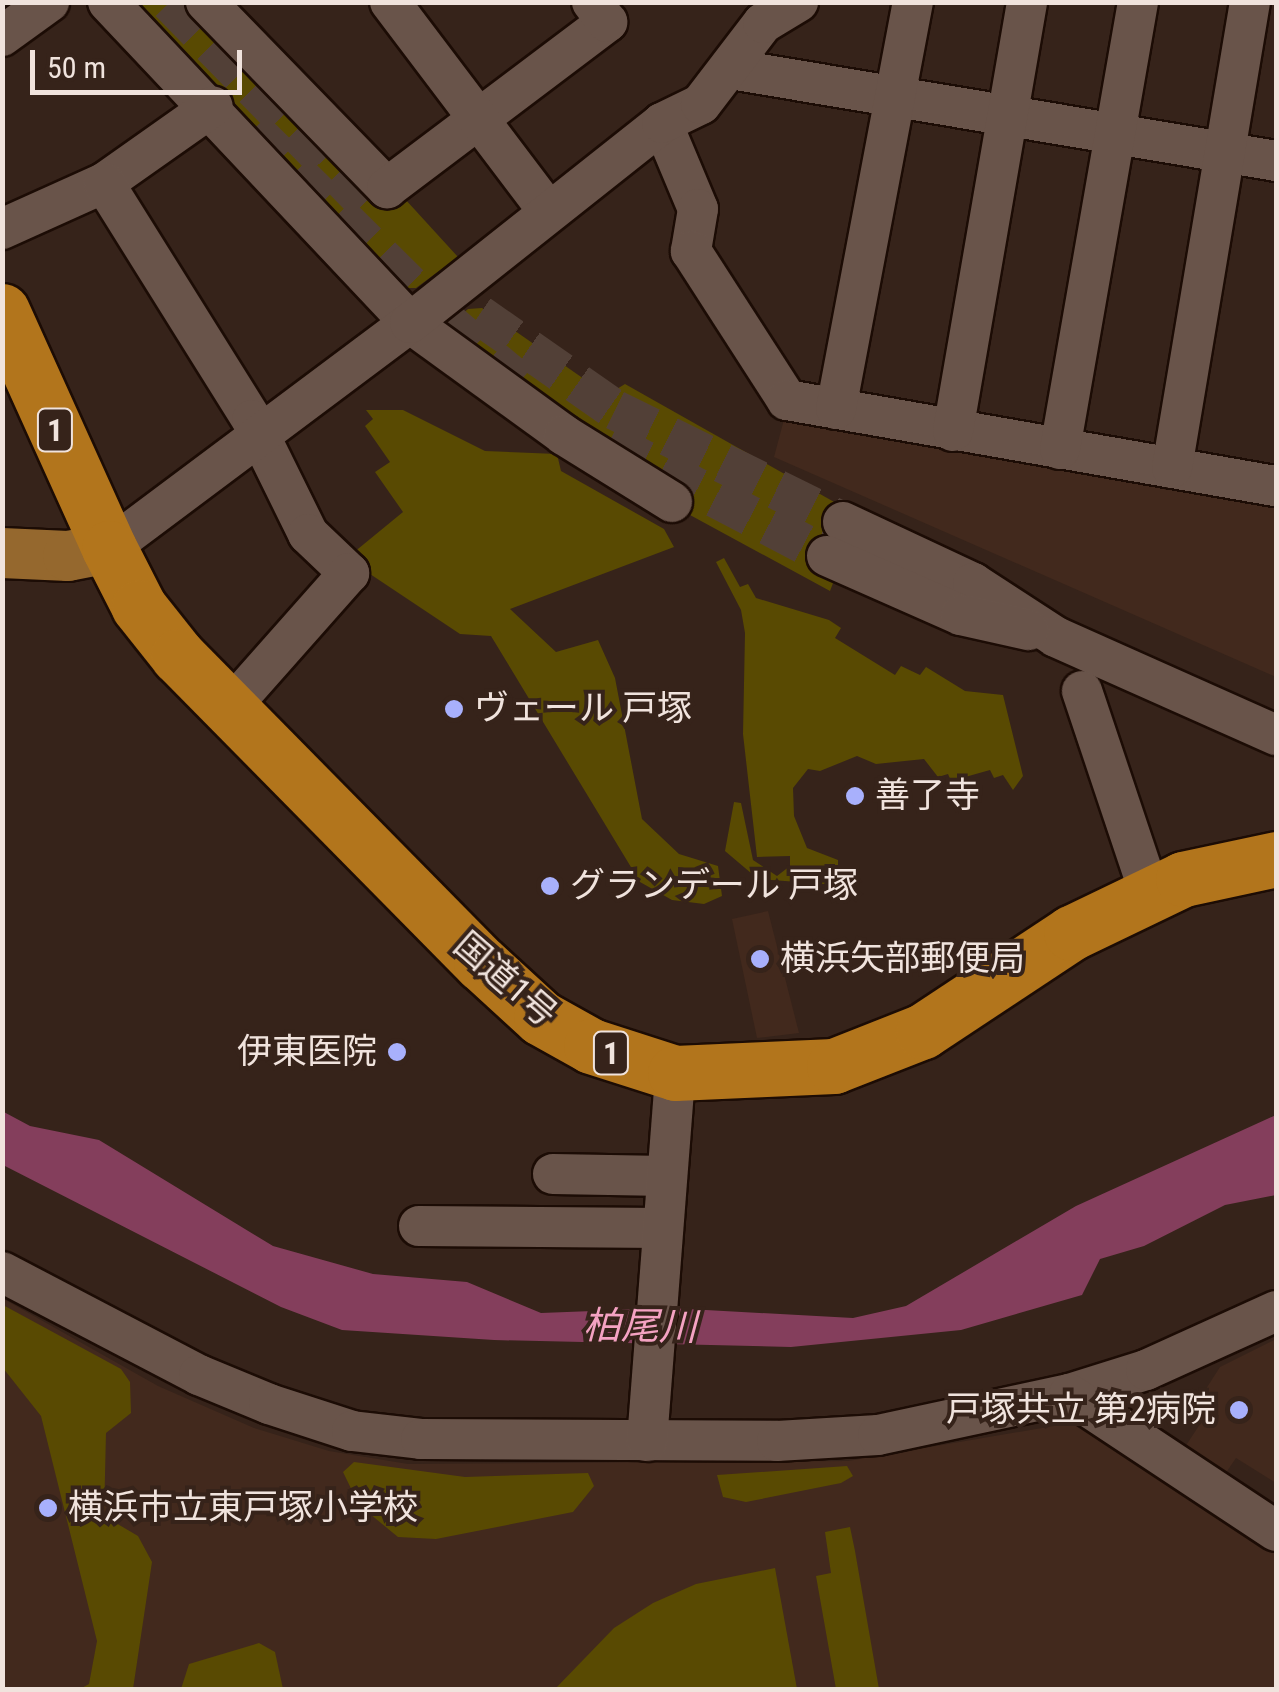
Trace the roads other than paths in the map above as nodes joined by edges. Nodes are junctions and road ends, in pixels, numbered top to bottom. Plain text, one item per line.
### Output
1 (49, 2) edge
2 (108, 2) edge
3 (206, 2) edge
4 (390, 2) edge
5 (592, 2) edge
6 (798, 2) edge
7 (913, 2) edge
8 (1027, 2) edge
9 (1138, 2) edge
10 (1256, 5) edge
11 (2, 36) edge
12 (731, 68) junction
13 (895, 96) junction
14 (212, 106) junction
15 (1008, 116) junction
16 (481, 120) junction
17 (662, 123) junction
18 (1115, 134) junction
19 (1225, 153) junction
20 (1276, 161) edge
21 (104, 184) junction
22 (549, 212) junction
23 (2, 229) edge
24 (2, 311) edge
25 (410, 323) junction
26 (836, 410) junction
27 (953, 431) junction
28 (260, 437) junction
29 (1060, 449) junction
30 (1172, 468) junction
31 (1276, 486) edge
32 (672, 502) dead end
33 (835, 539) tunnel mouth
34 (109, 548) junction
35 (2, 553) edge
36 (1082, 691) dead end
37 (228, 710) junction
38 (1276, 735) edge
39 (1276, 859) edge
40 (1150, 894) junction
41 (675, 1073) junction
42 (552, 1174) dead end
43 (666, 1176) junction
44 (419, 1226) dead end
45 (660, 1234) junction
46 (2, 1272) edge
47 (1276, 1311) edge
48 (1069, 1394) junction
49 (647, 1424) junction
50 (1276, 1531) edge

1 - 11 street
2 - 14 street
3 - 16 street
4 - 16 street
5 - 16 street
6 - 12 street
7 - 13 street
8 - 15 street
9 - 18 street
10 - 19 street
12 - 13 street
12 - 17 street
13 - 15 street
13 - 26 street
14 - 21 street
14 - 25 street
15 - 18 street
15 - 27 street
16 - 22 street
17 - 22 street
17 - 26 street
18 - 19 street
18 - 29 street
19 - 20 street
19 - 30 street
21 - 23 street
21 - 28 street
22 - 25 street
24 - 34 highway, 国道1号 / 1
25 - 28 street
25 - 32 street
26 - 27 street
27 - 29 street
28 - 34 street
28 - 37 street
29 - 30 street
30 - 31 street
33 - 38 street
34 - 35 main road
34 - 37 highway, 国道1号 / 1
36 - 40 street
37 - 41 highway, 国道1号 / 1
39 - 40 highway, 国道1号 / 1
40 - 41 highway, 国道1号 / 1
41 - 43 street
42 - 43 street
43 - 45 street
44 - 45 street
45 - 49 street
46 - 49 street
47 - 48 street
48 - 49 street
48 - 50 street

